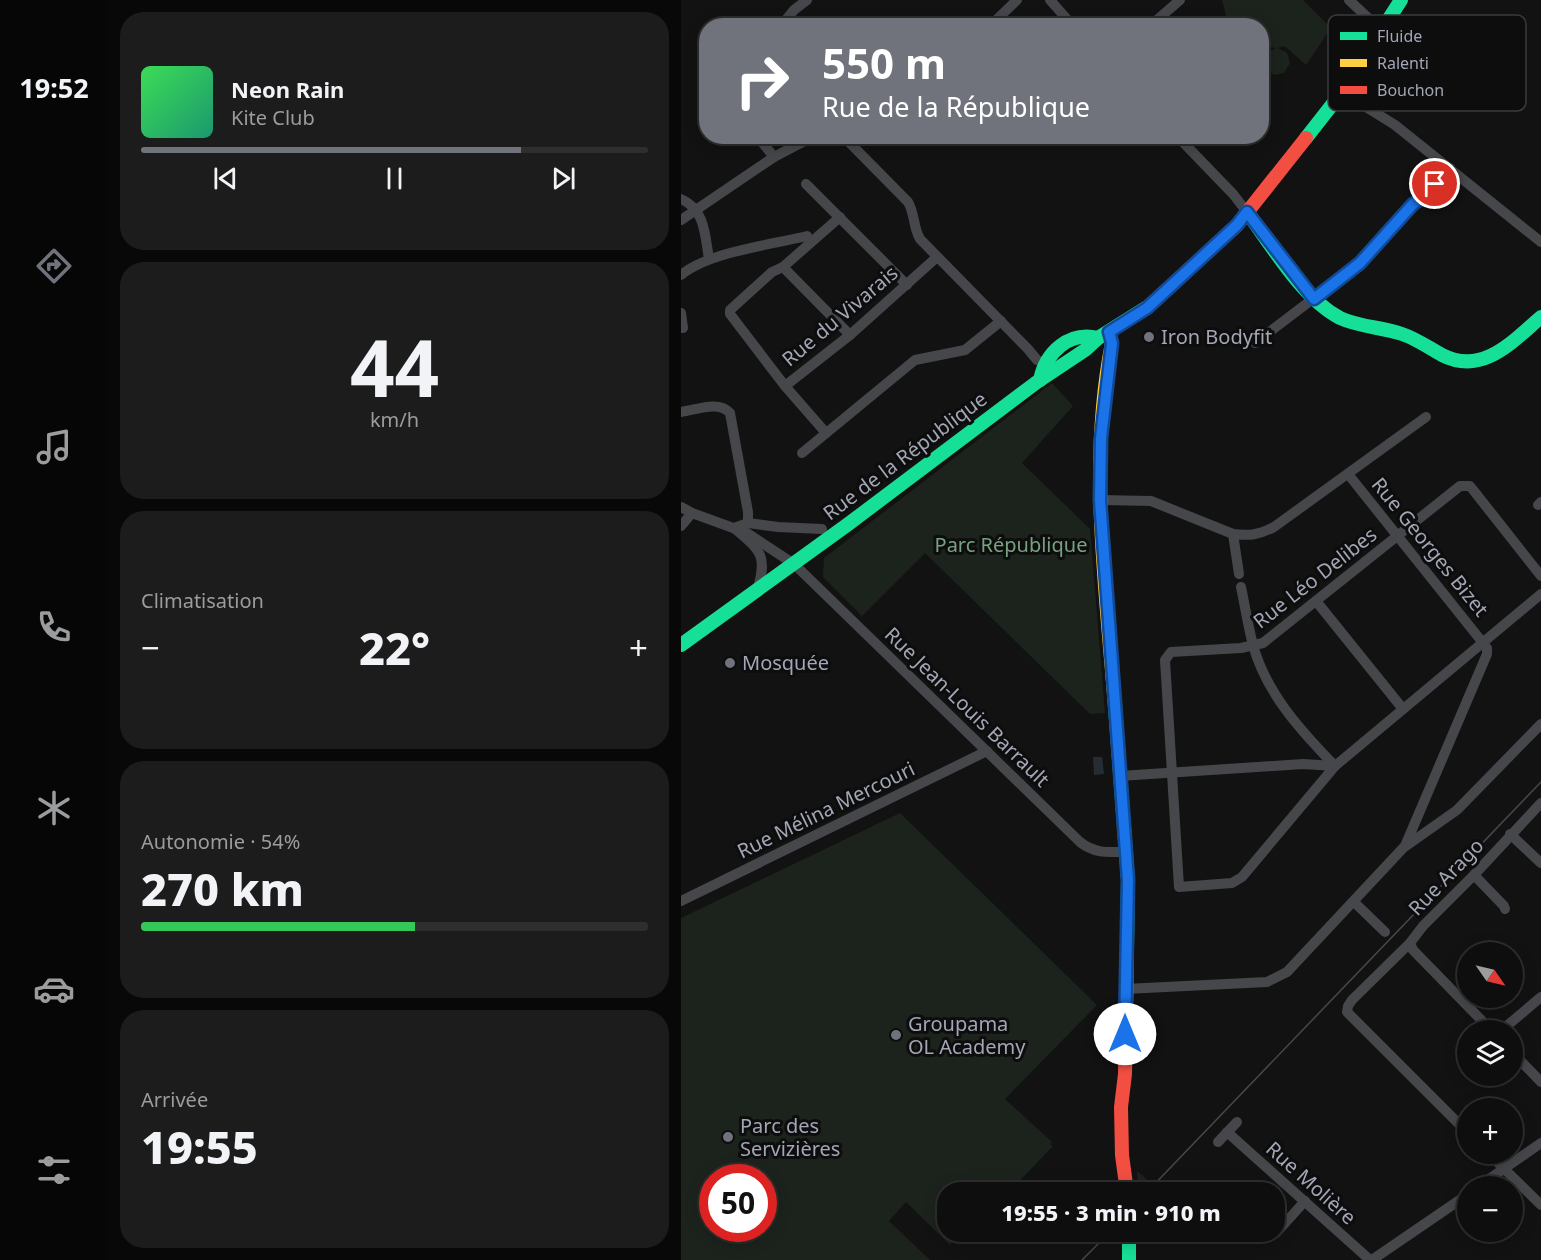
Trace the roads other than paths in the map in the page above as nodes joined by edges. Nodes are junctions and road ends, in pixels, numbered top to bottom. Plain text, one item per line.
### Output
1 (807, 0) edge
2 (1017, 0) edge
3 (1050, 0) edge
4 (1181, 0) edge
5 (1349, 0) edge
6 (1401, 0) edge
7 (1365, 15) edge
8 (1391, 15) edge
9 (788, 18) edge
10 (998, 18) edge
11 (1066, 18) edge
12 (1160, 18) edge
13 (1328, 110) edge
14 (1374, 111) edge
15 (763, 144) edge
16 (799, 144) edge
17 (851, 144) edge
18 (1185, 144) edge
19 (774, 157) junction
20 (1450, 168) junction
21 (806, 184) dead end
22 (681, 199) edge
23 (697, 209) junction
24 (1247, 212) junction
25 (840, 217) junction
26 (681, 220) edge
27 (807, 236) dead end
28 (1541, 242) edge
29 (937, 257) junction
30 (709, 259) junction
31 (783, 267) junction
32 (681, 275) edge
33 (907, 285) junction
34 (1314, 299) junction
35 (681, 313) edge
36 (1541, 317) edge
37 (1001, 321) junction
38 (681, 328) edge
39 (850, 335) junction
40 (1104, 335) junction
41 (1079, 337) junction
42 (1255, 343) dead end
43 (1028, 349) junction
44 (1085, 350) junction
45 (1054, 352) junction
46 (1051, 366) junction
47 (785, 386) junction
48 (681, 412) edge
49 (1426, 417) dead end
50 (826, 433) junction
51 (802, 453) dead end
52 (1348, 474) junction
53 (1100, 500) junction
54 (681, 507) edge
55 (692, 513) junction
56 (748, 523) junction
57 (681, 526) edge
58 (734, 528) junction
59 (822, 529) dead end
60 (1233, 534) junction
61 (1397, 536) junction
62 (794, 564) junction
63 (1239, 574) dead end
64 (1541, 576) edge
65 (1241, 586) dead end
66 (757, 591) junction
67 (1541, 594) edge
68 (1316, 602) junction
69 (1484, 642) junction
70 (681, 645) edge
71 (1254, 646) junction
72 (681, 654) edge
73 (1403, 709) junction
74 (1541, 724) edge
75 (987, 751) junction
76 (1335, 766) junction
77 (1172, 772) junction
78 (1120, 776) junction
79 (1541, 802) edge
80 (1510, 834) junction
81 (1405, 846) junction
82 (1126, 852) junction
83 (1541, 863) edge
84 (1474, 875) junction
85 (681, 901) edge
86 (1354, 902) junction
87 (1505, 909) dead end
88 (1385, 932) dead end
89 (1410, 943) junction
90 (1125, 989) junction
91 (1541, 997) edge
92 (1481, 1020) edge
93 (1514, 1020) edge
94 (1523, 1063) edge
95 (1541, 1082) edge
96 (1237, 1122) dead end
97 (1457, 1122) edge
98 (1227, 1132) junction
99 (1218, 1142) dead end
100 (1541, 1143) edge
101 (1500, 1164) edge
102 (1505, 1169) junction
103 (1494, 1176) edge
104 (1128, 1182) edge
105 (1305, 1201) junction
106 (1457, 1202) edge
107 (1541, 1205) edge
108 (1285, 1223) edge
109 (1129, 1242) edge
110 (1129, 1260) edge
111 (1371, 1260) edge

1 - 9 street
2 - 10 street
3 - 11 street
4 - 12 street
5 - 7 street
6 - 8 main road
13 - 24 main road
14 - 20 street
15 - 19 street
16 - 19 street
17 - 29 street
18 - 24 street
19 - 23 street
20 - 28 street
20 - 34 street
21 - 25 street
22 - 23 street
23 - 26 street
23 - 30 street
24 - 34 main road
24 - 40 main road
25 - 31 street
25 - 33 street
27 - 30 street
29 - 33 street, Rue du Vivarais
29 - 37 street
30 - 32 street
31 - 39 street
31 - 47 street
33 - 39 street, Rue du Vivarais
34 - 36 main road
34 - 42 street
35 - 38 street
37 - 43 street
37 - 50 street
39 - 47 street, Rue du Vivarais
40 - 41 main road
40 - 44 main road
40 - 53 main road
41 - 44 main road
41 - 45 main road, Rue de la République
43 - 45 street
43 - 46 street
44 - 46 main road
45 - 46 main road, Rue de la République
46 - 62 main road, Rue de la République
47 - 50 street, Rue du Vivarais
48 - 56 street
49 - 52 street
50 - 51 street
52 - 60 street
52 - 61 street, Rue Georges Bizet
53 - 60 street
53 - 78 main road
54 - 55 street, Rue Jean-Louis Barrault
55 - 57 street
55 - 58 street, Rue Jean-Louis Barrault
56 - 58 street
56 - 59 street
58 - 62 street, Rue Jean-Louis Barrault
58 - 66 street
60 - 63 street
61 - 64 street, Rue Léo Delibes
61 - 68 street, Rue Léo Delibes
61 - 69 street, Rue Georges Bizet
62 - 66 main road, Rue de la République
62 - 72 main road, Rue de la République
62 - 75 street, Rue Jean-Louis Barrault
65 - 71 street
66 - 70 main road, Rue de la République
67 - 69 street
68 - 71 street, Rue Léo Delibes
68 - 73 street
69 - 73 street
69 - 81 street
71 - 76 street
71 - 77 street, Rue Léo Delibes
73 - 76 street
74 - 81 street
75 - 82 street, Rue Jean-Louis Barrault
75 - 85 street, Rue Mélina Mercouri
76 - 77 street
76 - 77 street, Rue Léo Delibes
77 - 78 street
78 - 82 main road
79 - 80 street, Rue Arago
80 - 83 street
80 - 84 street, Rue Arago
81 - 86 street
82 - 90 main road
84 - 87 street
84 - 89 street, Rue Arago
86 - 88 street
86 - 90 street
89 - 92 street, Rue Arago
89 - 97 street
90 - 104 main road
91 - 93 street
94 - 95 street
96 - 98 street
98 - 99 street
98 - 105 street, Rue Molière
100 - 102 street
101 - 102 street
102 - 103 street
102 - 107 street
105 - 108 street
105 - 111 street, Rue Molière
106 - 111 street
109 - 110 main road

